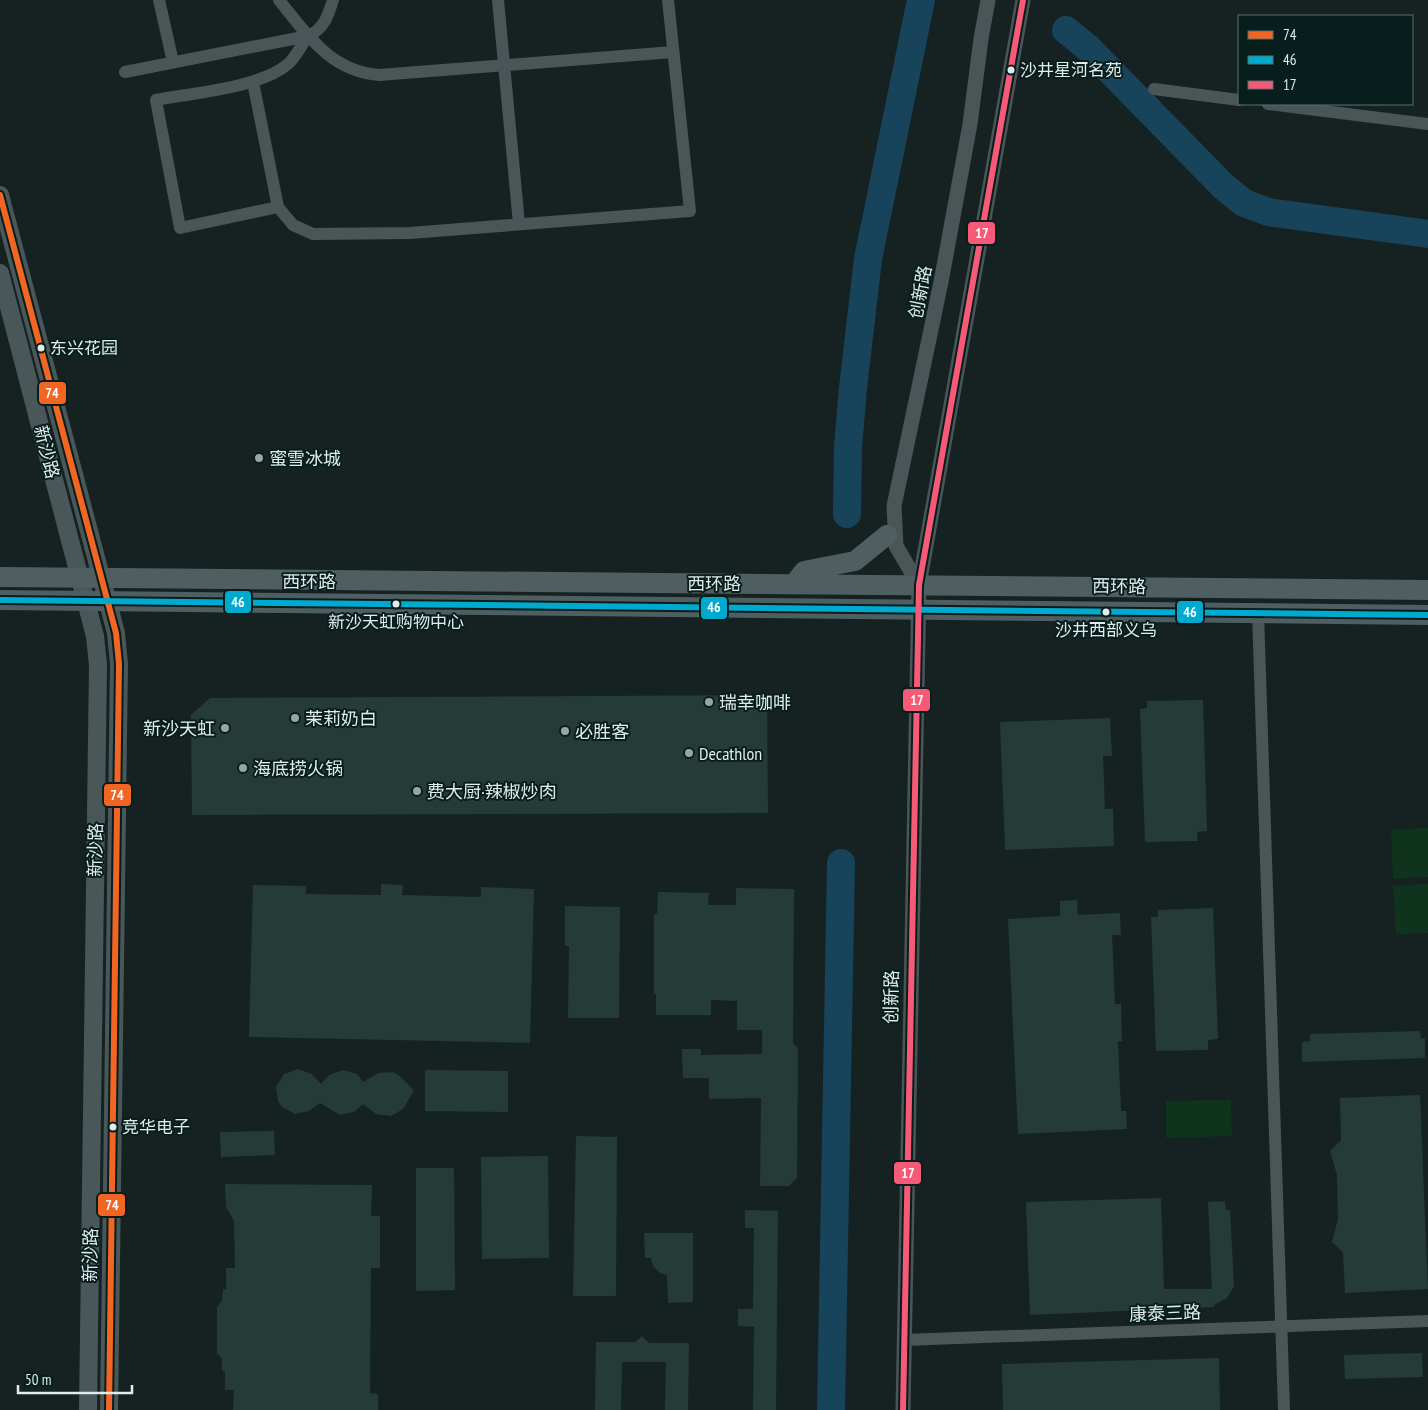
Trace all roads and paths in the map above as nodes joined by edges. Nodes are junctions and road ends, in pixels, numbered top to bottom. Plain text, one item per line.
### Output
1 (159, 0) edge
2 (279, 0) edge
3 (333, 0) edge
4 (498, 0) edge
5 (668, 0) edge
6 (988, 0) edge
7 (1023, 0) edge
8 (308, 36) junction
9 (673, 52) junction
10 (173, 62) junction
11 (504, 67) junction
12 (125, 72) dead end
13 (253, 82) junction
14 (1154, 89) dead end
15 (1238, 100) edge
16 (1276, 105) edge
17 (1428, 124) edge
18 (0, 194) edge
19 (278, 207) junction
20 (519, 224) junction
21 (0, 273) edge
22 (887, 535) dead end
23 (0, 577) edge
24 (80, 578) junction
25 (102, 579) junction
26 (794, 584) junction
27 (918, 584) junction
28 (1428, 590) edge
29 (0, 600) edge
30 (108, 601) junction
31 (85, 602) junction
32 (917, 611) junction
33 (1258, 613) junction
34 (1428, 615) edge
35 (1428, 1322) edge
36 (1281, 1326) junction
37 (904, 1340) junction
38 (88, 1410) edge
39 (110, 1410) edge
40 (903, 1410) edge
41 (1284, 1410) edge

1 - 10 street
2 - 8 street
3 - 8 street
4 - 11 street
5 - 9 street
6 - 27 street, 创新路
7 - 27 street, 创新路
8 - 10 street
8 - 11 street
8 - 13 street
9 - 11 street
9 - 20 street
10 - 12 street
11 - 20 street
13 - 19 street
13 - 19 street
14 - 15 street
16 - 17 street
18 - 25 main road, 新沙路
19 - 20 street
21 - 24 main road, 新沙路
22 - 26 main road
23 - 24 main road, 西环路
24 - 25 main road, 西环路
24 - 31 main road, 新沙路
25 - 26 main road, 西环路
25 - 30 main road, 新沙路
26 - 27 main road, 西环路
27 - 28 main road, 西环路
27 - 32 street, 创新路
29 - 31 main road, 西环路
30 - 31 main road, 西环路
30 - 32 main road, 西环路
30 - 39 main road, 新沙路
31 - 38 main road, 新沙路
32 - 33 main road, 西环路
32 - 37 street, 创新路
33 - 34 main road, 西环路
33 - 36 street
35 - 36 street, 康泰三路
36 - 37 street, 康泰三路
36 - 41 street
37 - 40 street, 创新路

